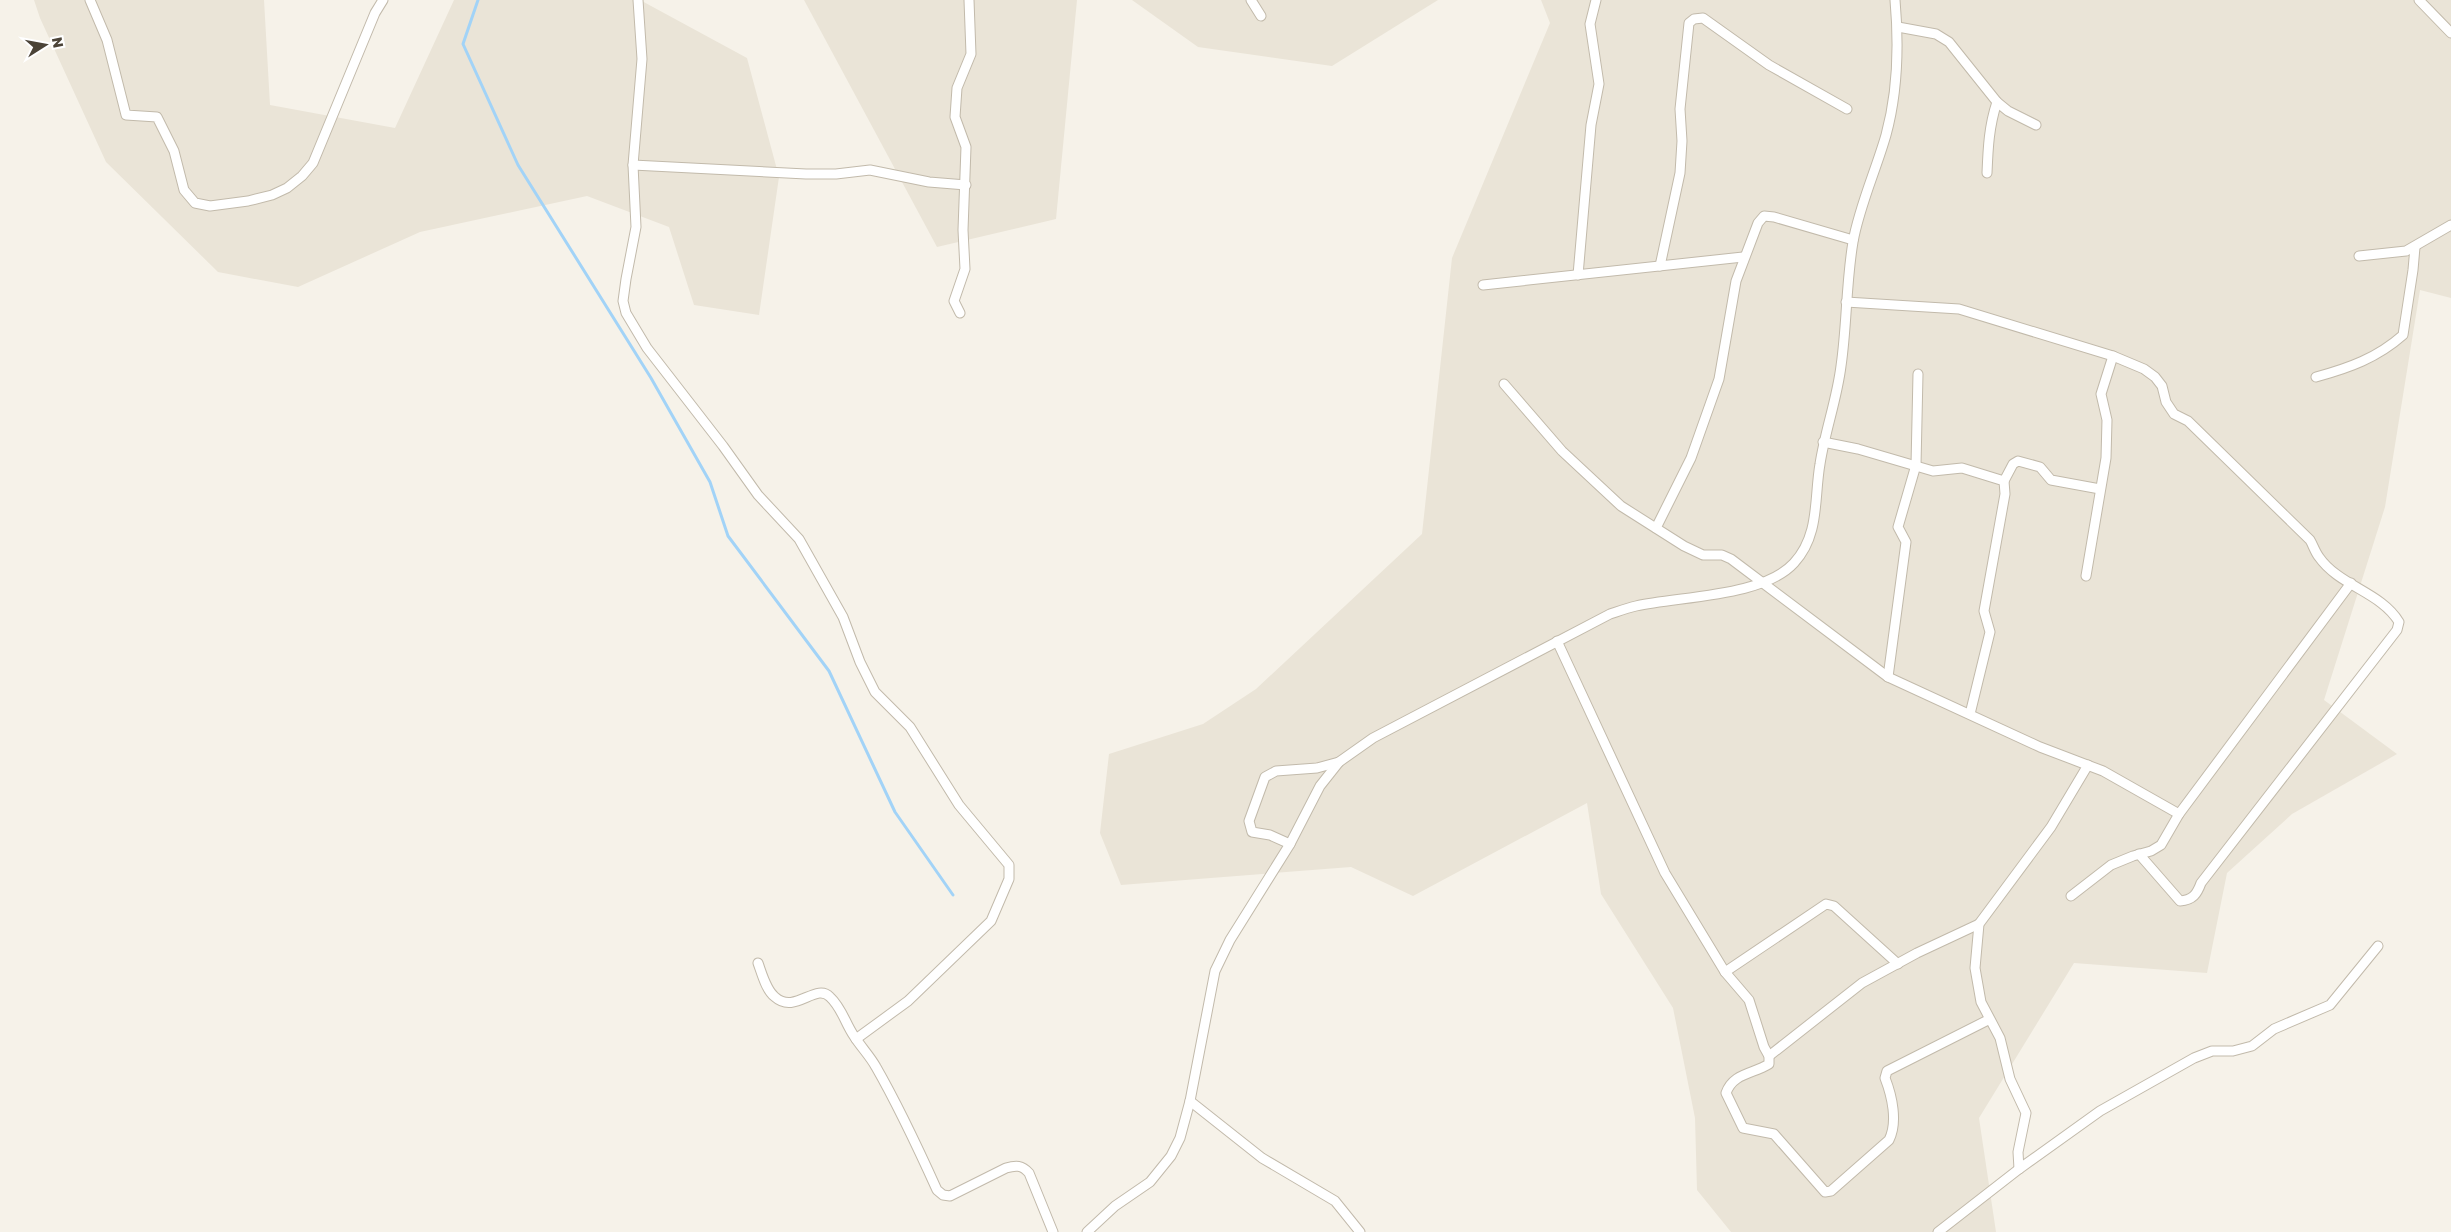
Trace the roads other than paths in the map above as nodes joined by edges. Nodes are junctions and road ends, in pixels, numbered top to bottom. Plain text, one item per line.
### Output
1 (90, 0) edge
2 (383, 0) edge
3 (638, 0) edge
4 (969, 0) edge
5 (1251, 0) edge
6 (1596, 0) edge
7 (1895, 0) edge
8 (2419, 0) edge
9 (1261, 16) dead end
10 (1898, 27) junction
11 (2451, 33) edge
12 (1997, 102) junction
13 (1847, 110) dead end
14 (2036, 125) dead end
15 (633, 165) junction
16 (1987, 173) dead end
17 (966, 185) junction
18 (2451, 225) edge
19 (1853, 240) junction
20 (2414, 247) junction
21 (2359, 256) dead end
22 (1743, 257) junction
23 (1660, 266) junction
24 (1578, 275) junction
25 (1483, 285) dead end
26 (1846, 302) junction
27 (960, 314) dead end
28 (2113, 356) junction
29 (1918, 374) dead end
30 (2316, 377) dead end
31 (1504, 384) dead end
32 (1823, 442) junction
33 (1916, 465) junction
34 (2004, 481) junction
35 (2100, 488) junction
36 (1656, 528) junction
37 (2086, 576) dead end
38 (1764, 583) junction
39 (2351, 583) junction
40 (1557, 641) junction
41 (1888, 677) junction
42 (1970, 714) junction
43 (1340, 762) junction
44 (2088, 765) junction
45 (2179, 814) junction
46 (1290, 844) junction
47 (2139, 854) junction
48 (2072, 896) dead end
49 (1979, 924) junction
50 (2378, 946) dead end
51 (758, 963) dead end
52 (1898, 964) junction
53 (1725, 972) junction
54 (1988, 1020) junction
55 (856, 1039) junction
56 (1769, 1056) junction
57 (1190, 1101) junction
58 (2020, 1169) junction
59 (1053, 1232) edge
60 (1087, 1232) edge
61 (1360, 1232) edge
62 (1938, 1232) edge

1 - 2 street
3 - 15 street
4 - 17 street
5 - 9 street
6 - 24 street
7 - 10 street
8 - 11 street
10 - 12 street
10 - 19 street
12 - 14 street
12 - 16 street
13 - 23 street
15 - 17 street
15 - 55 street
17 - 27 street
18 - 20 street
19 - 22 street
19 - 26 street
20 - 21 street
20 - 30 street
22 - 23 street
22 - 36 street
23 - 24 street
24 - 25 street
26 - 28 street
26 - 32 street
28 - 35 street
28 - 39 street
29 - 33 street
31 - 36 street
32 - 33 street
32 - 38 street
33 - 34 street
33 - 41 street
34 - 35 street
34 - 42 street
35 - 37 street
36 - 38 street
38 - 40 street
38 - 41 street
39 - 45 street
39 - 47 street
40 - 43 street
40 - 53 street
41 - 42 street
42 - 44 street
43 - 46 street
43 - 46 street
44 - 45 street
44 - 49 street
45 - 47 street
46 - 57 street
47 - 48 street
49 - 52 street
49 - 54 street
50 - 58 street
51 - 55 street
52 - 53 street
52 - 56 street
53 - 56 street
54 - 56 street
54 - 58 street
55 - 59 street
57 - 60 street
57 - 61 street
58 - 62 street

